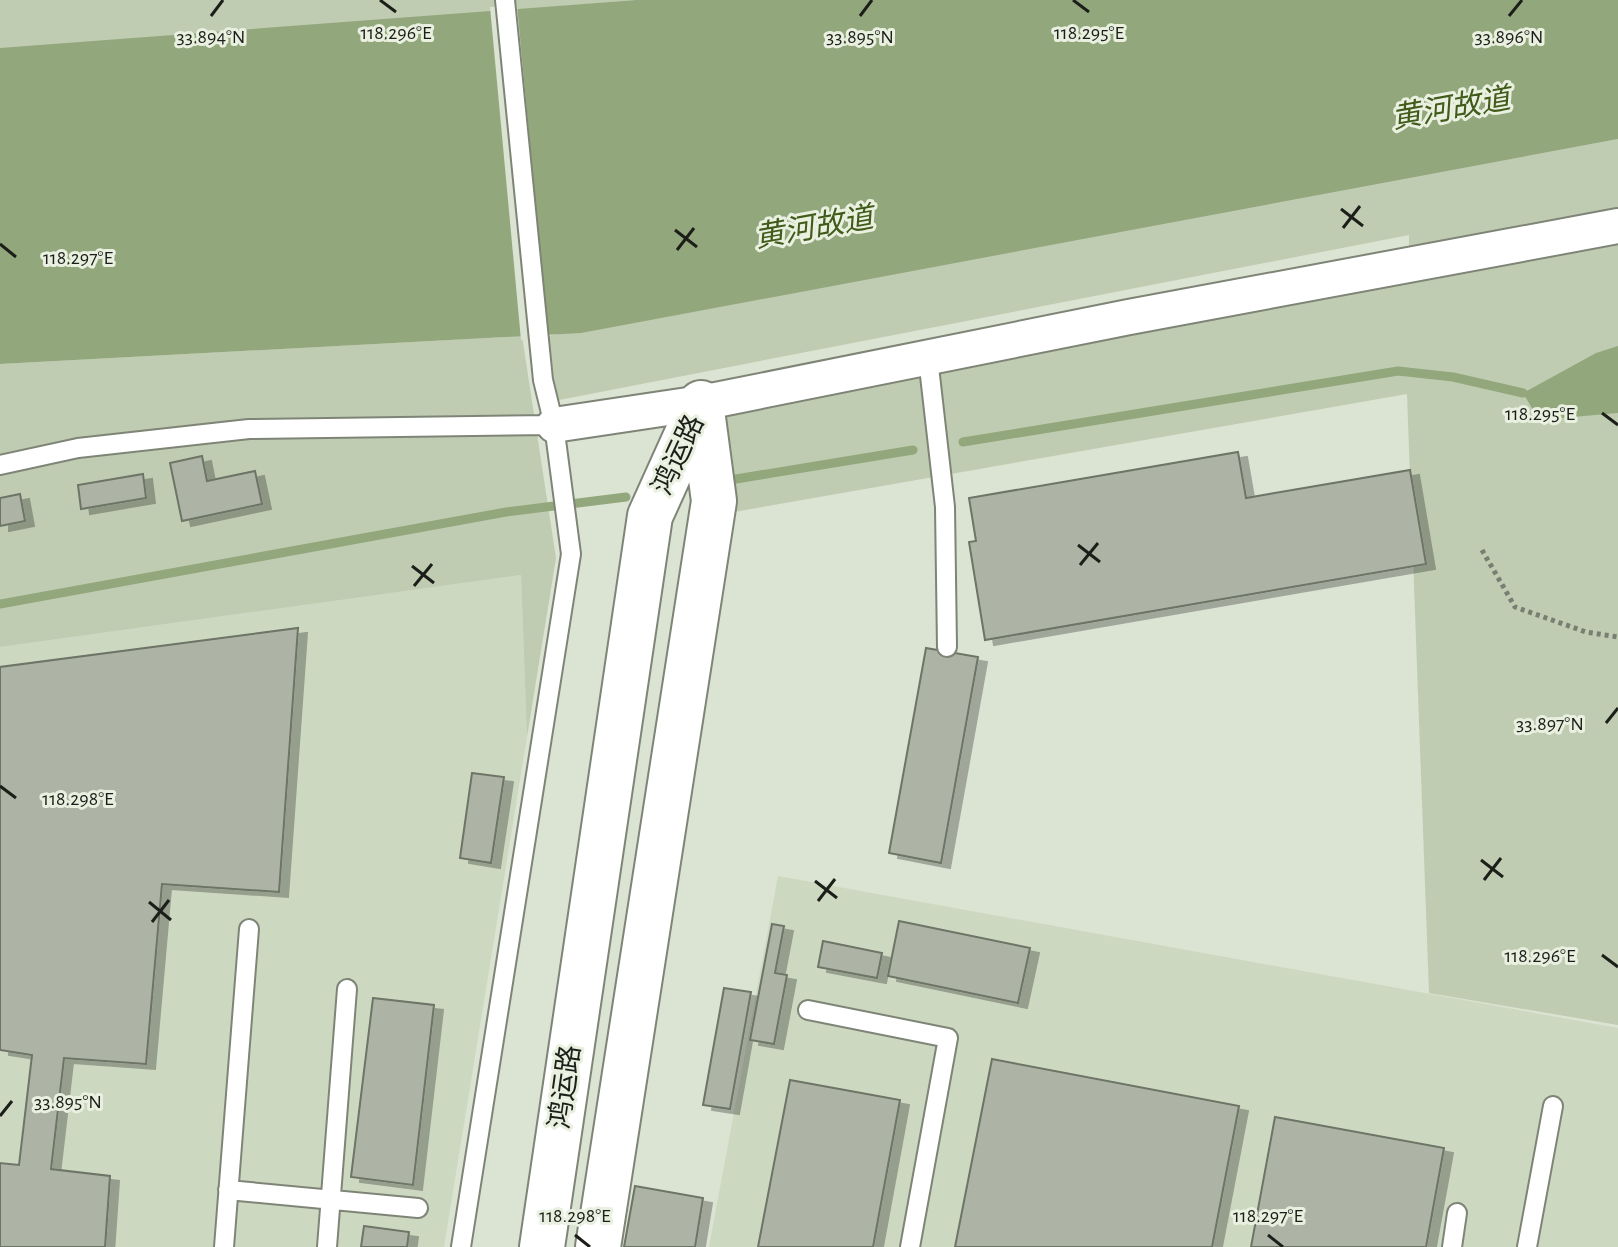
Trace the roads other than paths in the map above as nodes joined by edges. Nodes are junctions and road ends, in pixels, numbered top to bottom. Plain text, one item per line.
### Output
1 (505, 0) edge
2 (1618, 226) edge
3 (928, 358) junction
4 (701, 403) junction
5 (554, 425) junction
6 (0, 465) edge
7 (947, 647) dead end
8 (249, 929) dead end
9 (347, 989) dead end
10 (808, 1010) dead end
11 (1553, 1106) dead end
12 (228, 1190) junction
13 (330, 1200) junction
14 (418, 1208) dead end
15 (1457, 1213) dead end
16 (224, 1247) edge
17 (327, 1247) edge
18 (461, 1247) edge
19 (542, 1247) edge
20 (598, 1247) edge
21 (910, 1247) edge
22 (1452, 1247) edge
23 (1527, 1247) edge

1 - 5 lane
2 - 3 street
3 - 4 street
3 - 7 lane
4 - 5 street
4 - 19 street, 鸿运路
4 - 20 street, 鸿运路
5 - 6 lane
5 - 18 lane
8 - 12 lane
9 - 13 lane
10 - 21 lane
11 - 23 lane
12 - 13 lane
12 - 16 lane
13 - 14 lane
13 - 17 lane
15 - 22 lane

